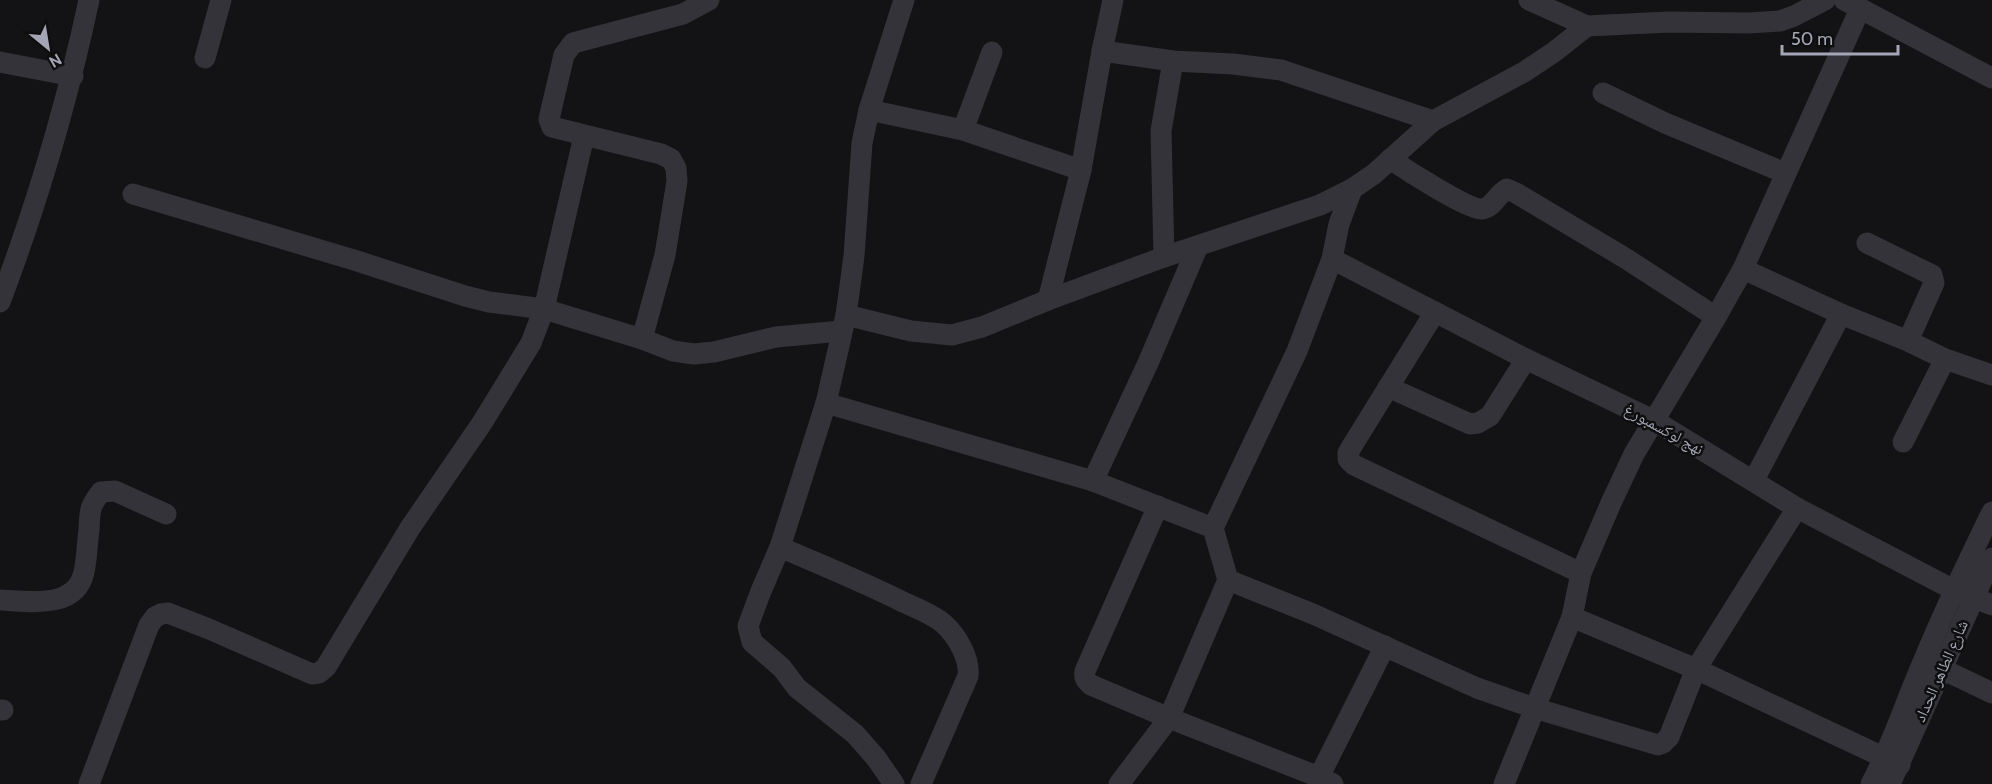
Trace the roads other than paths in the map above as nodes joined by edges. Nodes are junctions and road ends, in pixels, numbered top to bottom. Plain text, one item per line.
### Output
1 (89, 0) edge
2 (221, 0) edge
3 (709, 0) edge
4 (904, 0) edge
5 (1113, 0) edge
6 (1529, 0) edge
7 (1825, 0) edge
8 (1852, 4) edge
9 (1587, 26) junction
10 (1102, 51) junction
11 (992, 52) dead end
12 (205, 58) dead end
13 (1173, 61) junction
14 (0, 62) edge
15 (73, 76) junction
16 (1992, 78) edge
17 (1603, 93) dead end
18 (869, 110) junction
19 (1433, 121) junction
20 (963, 130) junction
21 (584, 136) junction
22 (1390, 159) junction
23 (1081, 170) junction
24 (1785, 173) junction
25 (1352, 189) junction
26 (133, 194) dead end
27 (1866, 243) dead end
28 (1198, 246) junction
29 (1164, 257) junction
30 (1332, 259) junction
31 (1743, 269) junction
32 (1048, 300) junction
33 (0, 302) edge
34 (544, 309) junction
35 (1435, 312) junction
36 (1841, 314) junction
37 (1716, 317) junction
38 (843, 323) junction
39 (642, 339) junction
40 (1908, 340) junction
41 (1526, 359) junction
42 (1945, 359) junction
43 (1992, 375) edge
44 (1388, 387) junction
45 (826, 403) junction
46 (1655, 421) junction
47 (1903, 442) dead end
48 (1754, 480) junction
49 (1092, 481) junction
50 (1158, 506) junction
51 (1797, 508) junction
52 (1992, 512) edge
53 (166, 514) dead end
54 (1213, 528) junction
55 (780, 547) junction
56 (1992, 558) edge
57 (1581, 573) junction
58 (1228, 580) junction
59 (1973, 598) edge
60 (0, 600) edge
61 (1572, 617) junction
62 (1385, 646) junction
63 (1696, 669) junction
64 (1942, 669) junction
65 (1992, 693) edge
66 (1534, 708) junction
67 (1169, 718) junction
68 (1893, 761) junction
69 (1326, 780) edge
70 (89, 784) edge
71 (894, 784) edge
72 (921, 784) edge
73 (1119, 784) edge
74 (1504, 784) edge
75 (1871, 784) edge
76 (1890, 784) edge

1 - 15 street
2 - 12 street
3 - 21 street
4 - 18 street
5 - 10 street
6 - 9 street
7 - 9 street
8 - 16 street
8 - 24 street
9 - 19 street
10 - 13 street
10 - 23 street
11 - 20 street
13 - 19 street
13 - 29 street
14 - 15 street
15 - 33 street
17 - 24 street
18 - 20 street
18 - 38 street
19 - 22 street
20 - 23 street
21 - 34 street
21 - 39 street
22 - 25 street
22 - 37 street
23 - 32 street
24 - 31 street
25 - 28 street
25 - 30 street
26 - 34 street
27 - 40 street
28 - 29 street
28 - 49 street
29 - 32 street
30 - 35 street, نهج لوكسمبورغ
30 - 54 street
31 - 36 street
31 - 37 street
32 - 38 street
34 - 39 street
34 - 70 street
35 - 41 street, نهج لوكسمبورغ
35 - 44 street
36 - 40 street
36 - 48 street
37 - 46 street
38 - 39 street
38 - 45 street
40 - 42 street
41 - 44 street
41 - 46 street, نهج لوكسمبورغ
42 - 43 street
42 - 47 street
44 - 57 street
45 - 49 street
45 - 55 street
46 - 48 street, نهج لوكسمبورغ
46 - 57 street
48 - 51 street, نهج لوكسمبورغ
49 - 50 street
50 - 54 street
50 - 67 street
51 - 59 street, نهج لوكسمبورغ
51 - 63 street
52 - 59 street
53 - 60 street
54 - 58 street
55 - 71 street
55 - 72 street
56 - 59 street, شارع الطاهر الحداد
57 - 61 street
58 - 62 street
58 - 67 street
59 - 64 street, شارع الطاهر الحداد
59 - 68 street
61 - 63 street
61 - 66 street
62 - 66 street
62 - 69 street
63 - 66 street
63 - 68 street
64 - 65 street
64 - 68 street, شارع الطاهر الحداد
66 - 74 street
67 - 69 street
67 - 73 street
68 - 75 street
68 - 76 street, شارع الطاهر الحداد

